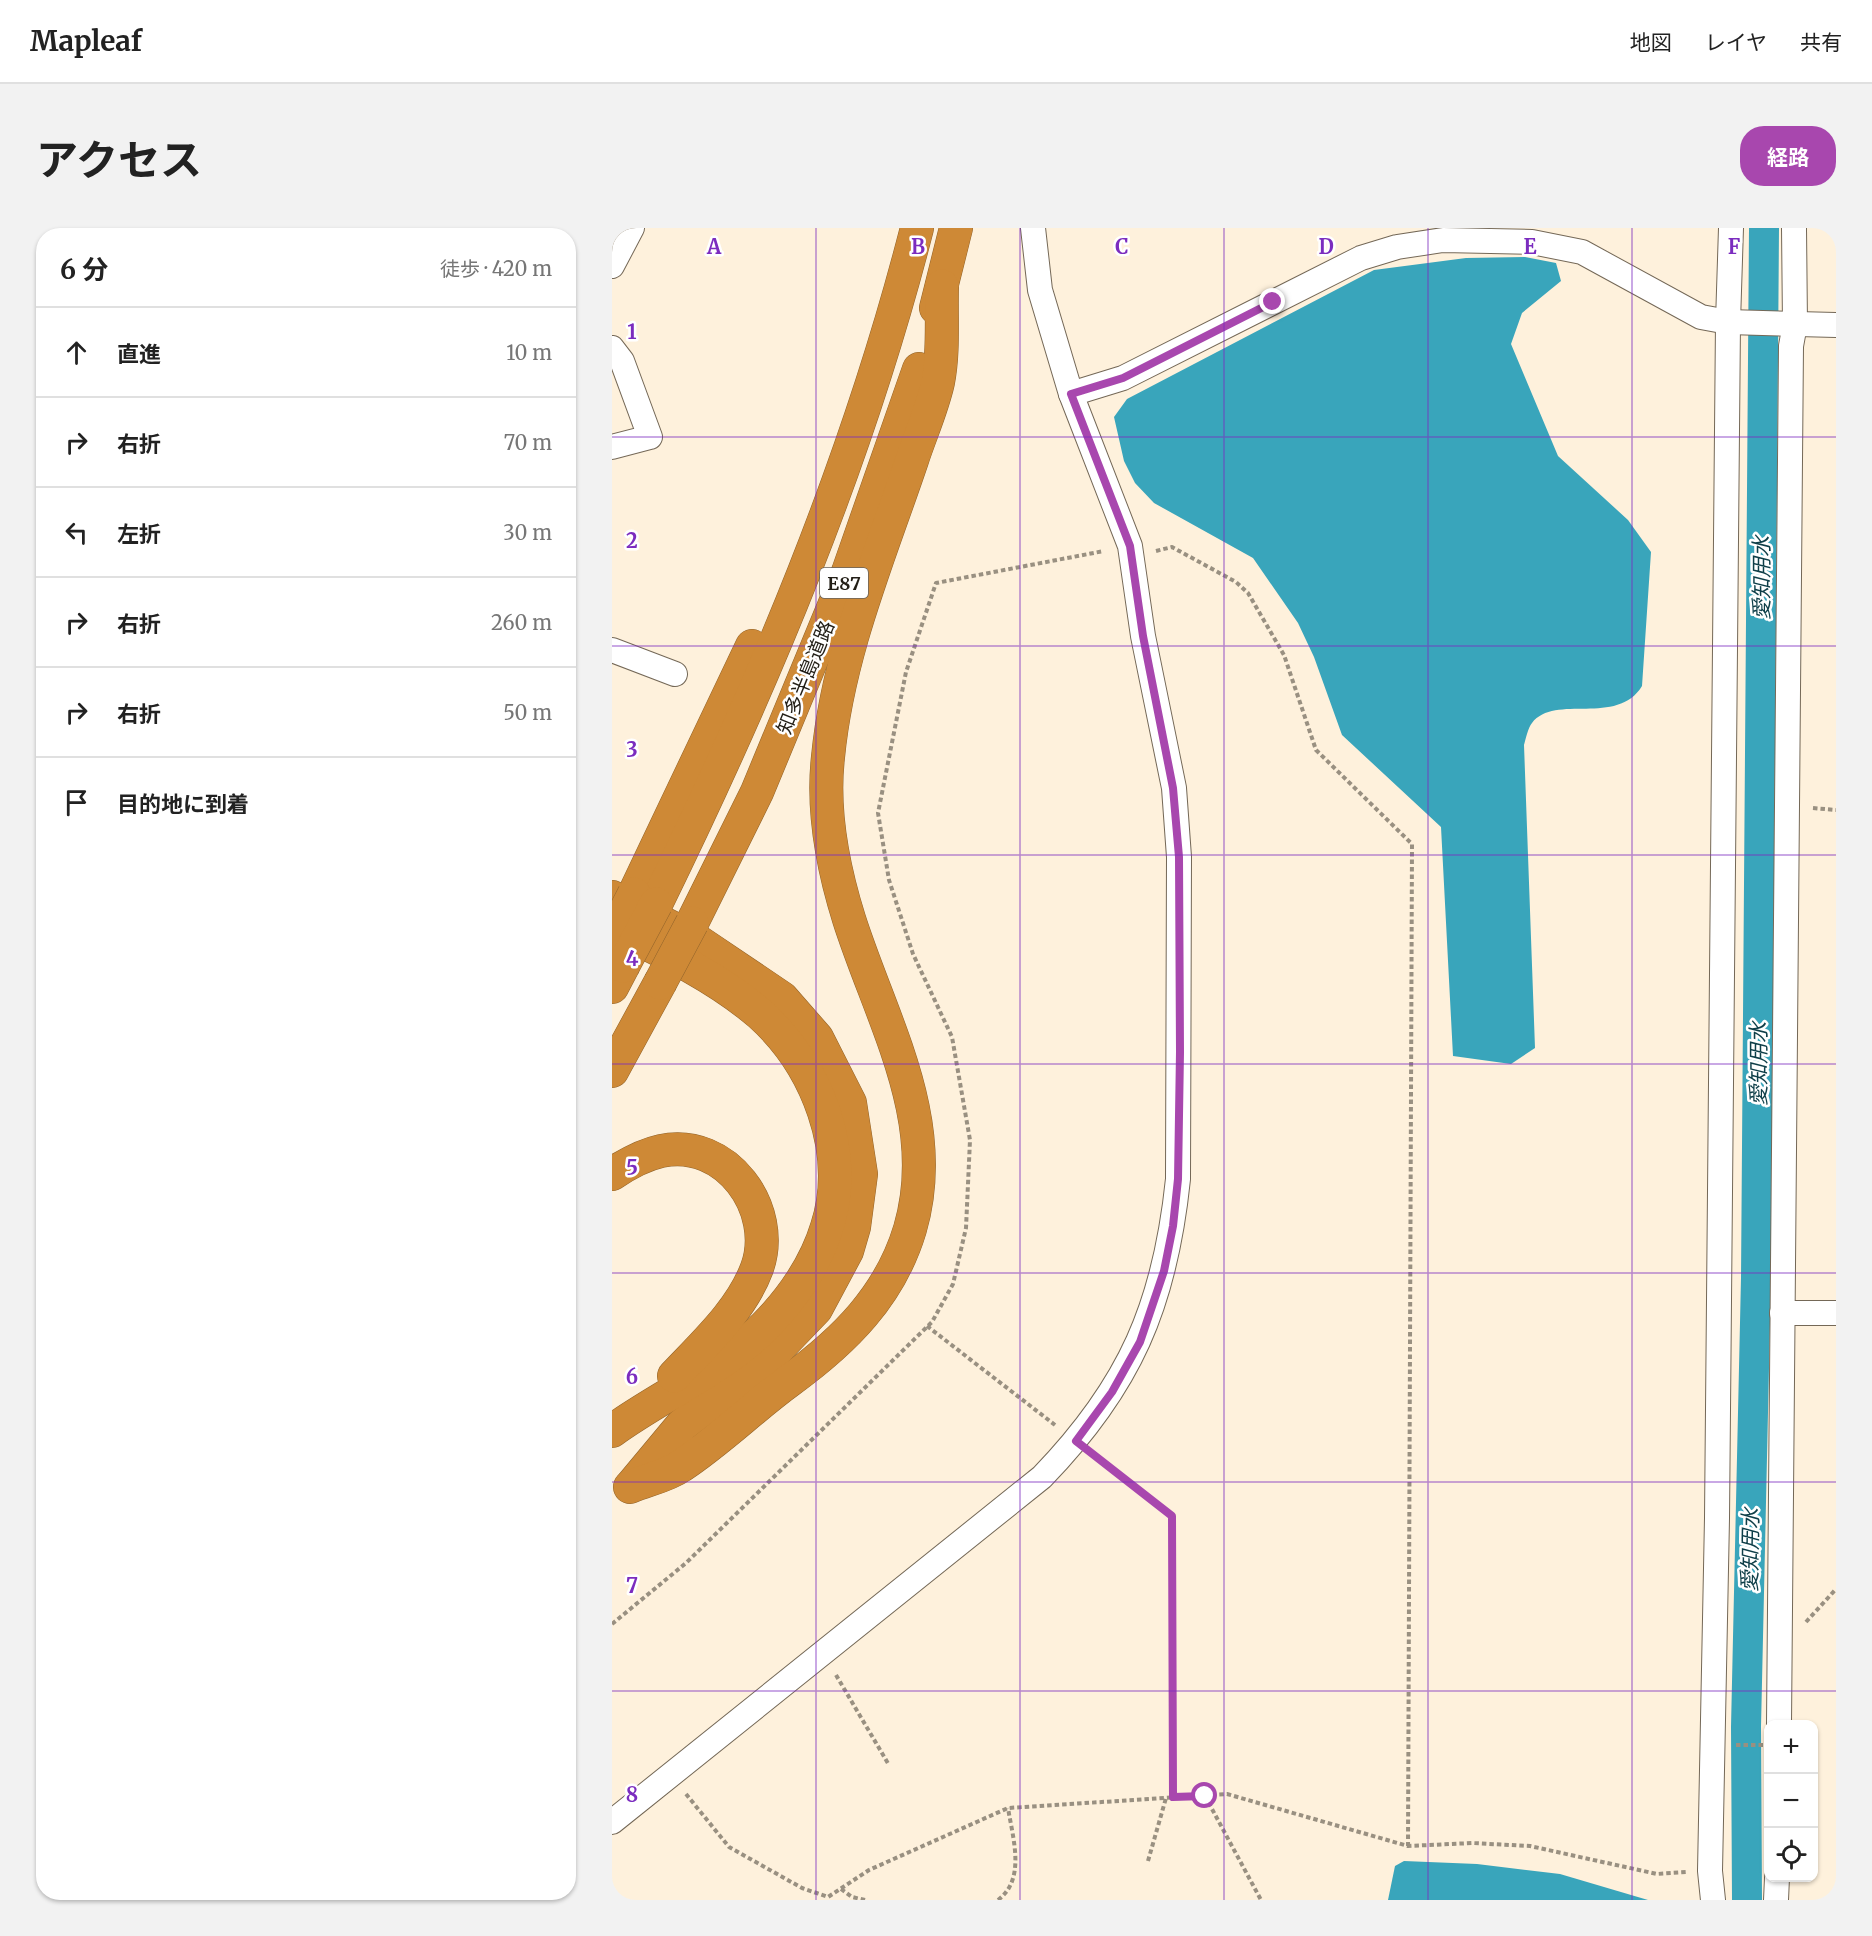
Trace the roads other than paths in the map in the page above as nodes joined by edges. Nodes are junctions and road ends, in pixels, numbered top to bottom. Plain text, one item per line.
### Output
1 (632, 228) edge
2 (917, 228) edge
3 (957, 228) edge
4 (1033, 228) edge
5 (1731, 228) edge
6 (1794, 228) edge
7 (612, 266) edge
8 (942, 286) junction
9 (1728, 322) junction
10 (1788, 324) junction
11 (1836, 326) edge
12 (612, 348) edge
13 (1071, 394) junction
14 (612, 447) edge
15 (612, 650) edge
16 (675, 674) dead end
17 (634, 899) edge
18 (612, 927) edge
19 (616, 963) edge
20 (612, 1071) edge
21 (612, 1174) edge
22 (1782, 1313) junction
23 (1836, 1313) edge
24 (639, 1412) junction
25 (612, 1431) edge
26 (621, 1493) edge
27 (1779, 1720) edge
28 (612, 1822) edge
29 (1777, 1882) edge
30 (1713, 1900) edge
31 (1776, 1900) edge

1 - 7 street
2 - 17 highway, 知多半島道路 / E87
3 - 8 highway, 知多半島道路 / E87
4 - 13 street
5 - 9 street
6 - 10 street
8 - 20 highway, 知多半島道路 / E87, bridge
8 - 26 highway
9 - 10 street
9 - 13 street
9 - 30 street
10 - 11 street
10 - 22 street
12 - 14 street
13 - 28 street
15 - 16 street
17 - 19 highway, 知多半島道路 / E87, bridge
17 - 26 highway
18 - 24 highway
21 - 24 highway
22 - 23 street
22 - 27 street
24 - 25 highway
29 - 31 street

